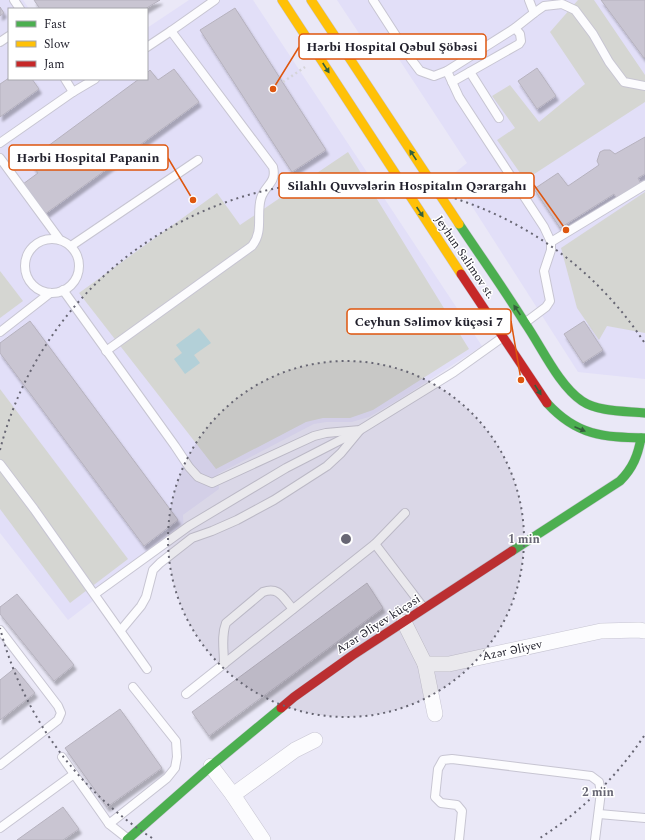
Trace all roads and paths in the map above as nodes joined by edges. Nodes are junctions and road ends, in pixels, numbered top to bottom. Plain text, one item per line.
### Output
1 (215, 0) edge
2 (282, 0) edge
3 (373, 0) edge
4 (529, 0) edge
5 (316, 2) edge
6 (534, 13) junction
7 (515, 28) junction
8 (171, 31) junction
9 (148, 46) edge
10 (319, 58) junction
11 (447, 71) junction
12 (470, 72) junction
13 (66, 80) edge
14 (93, 80) edge
15 (283, 82) dead end
16 (452, 82) junction
17 (645, 86) edge
18 (73, 92) junction
19 (499, 118) dead end
20 (0, 143) edge
21 (0, 158) edge
22 (198, 160) dead end
23 (645, 185) edge
24 (60, 240) junction
25 (551, 242) junction
26 (71, 246) junction
27 (63, 290) junction
28 (50, 293) junction
29 (522, 324) junction
30 (0, 332) edge
31 (506, 335) junction
32 (106, 351) junction
33 (645, 413) edge
34 (360, 430) junction
35 (643, 438) edge
36 (0, 464) edge
37 (405, 513) dead end
38 (374, 544) junction
39 (95, 594) junction
40 (294, 609) junction
41 (424, 609) junction
42 (404, 622) junction
43 (0, 630) edge
44 (121, 630) junction
45 (645, 631) edge
46 (224, 664) junction
47 (425, 664) junction
48 (147, 668) dead end
49 (133, 686) dead end
50 (186, 694) dead end
51 (435, 714) dead end
52 (315, 740) dead end
53 (62, 757) dead end
54 (0, 765) edge
55 (211, 766) junction
56 (74, 774) junction
57 (233, 795) junction
58 (598, 814) junction
59 (645, 818) edge
60 (109, 824) junction
61 (0, 828) edge
62 (128, 840) edge
63 (263, 840) edge
64 (459, 840) edge
65 (595, 840) edge

1 - 8 lane
2 - 10 main road, Jeyhun Salimov st.
3 - 11 lane
4 - 6 lane
29 -> 5 main road, Jeyhun Salimov st.
6 - 7 lane
6 - 17 lane
7 - 11 lane
7 - 12 lane
8 - 9 lane
8 - 32 lane
10 - 15 path
10 -> 31 main road, Jeyhun Salimov st.
11 - 16 lane
12 - 16 lane
12 - 19 lane
13 - 18 lane
14 - 18 lane
16 - 25 lane
18 - 20 lane
21 - 24 lane
22 - 26 lane
23 - 25 lane
24 - 26 lane
24 - 28 lane
25 - 29 lane
26 - 27 lane
27 - 28 lane
27 - 32 lane
28 - 30 lane
29 - 33 main road, Jeyhun Salimov st.
31 - 34 lane
31 -> 35 main road, Jeyhun Salimov st.
32 - 34 lane
34 - 39 lane
34 - 44 lane
35 - 41 main road, Azər Əliyev küçəsi
36 - 39 lane
37 - 38 lane
38 - 40 lane
38 - 41 lane
39 - 44 lane
40 - 46 lane
40 - 46 lane
41 - 42 main road, Azər Əliyev küçəsi
42 - 47 street
42 - 55 main road, Azər Əliyev küçəsi
43 - 54 lane
44 - 48 lane
45 - 47 street, Azər Əliyev
46 - 50 lane
47 - 51 street
49 - 60 lane
52 - 57 street
53 - 56 lane
55 - 57 street
55 - 62 main road, Azər Əliyev küçəsi
56 - 60 lane
56 - 61 lane
57 - 63 street
58 - 59 lane
58 - 64 lane
58 - 65 lane
60 - 62 lane

